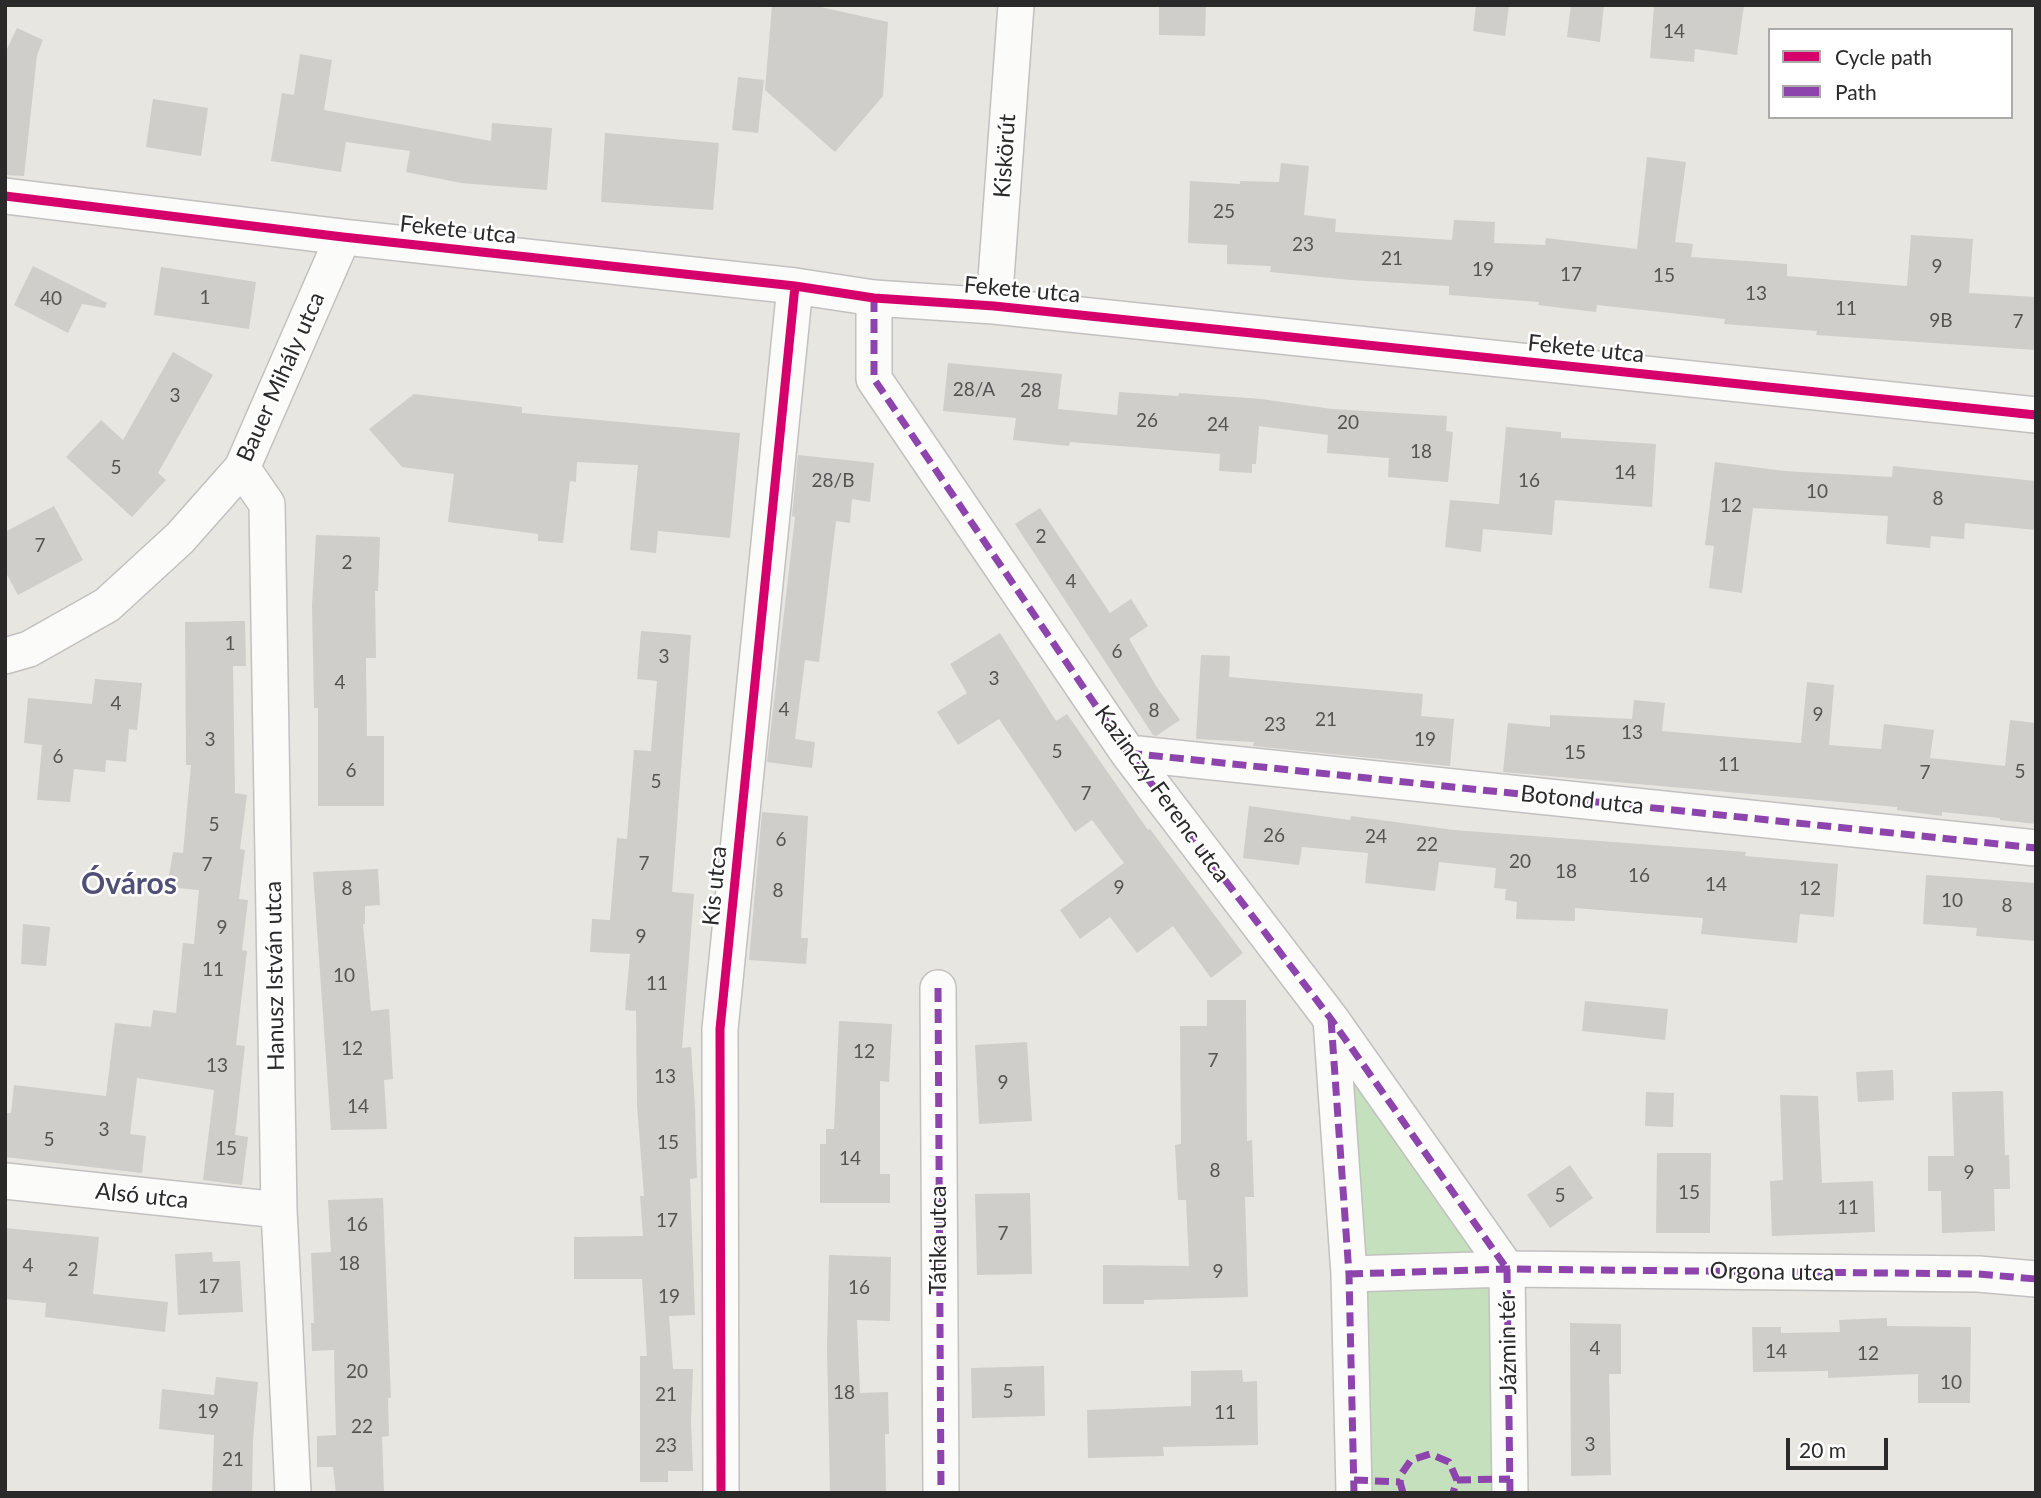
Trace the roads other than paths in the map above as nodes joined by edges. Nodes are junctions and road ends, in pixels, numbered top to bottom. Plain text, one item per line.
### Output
1 (1016, 5) edge
2 (5, 196) edge
3 (343, 237) junction
4 (795, 286) junction
5 (874, 298) junction
6 (994, 306) junction
7 (2036, 415) edge
8 (242, 468) junction
9 (5, 656) edge
10 (1128, 753) junction
11 (2036, 848) edge
12 (938, 988) dead end
13 (1331, 1019) junction
14 (5, 1181) edge
15 (279, 1210) junction
16 (1507, 1269) junction
17 (1349, 1274) junction
18 (2036, 1279) edge
19 (293, 1493) edge
20 (721, 1493) edge
21 (941, 1493) edge
22 (1354, 1493) edge
23 (1510, 1493) edge

1 - 6 street, Kiskörút
2 - 3 street, Fekete utca
3 - 4 street, Fekete utca
3 - 8 street, Bauer Mihály utca
4 - 5 street, Fekete utca
4 - 20 street, Kis utca
5 - 6 street, Fekete utca
5 - 10 street, Kazinczy Ferenc utca
6 - 7 street, Fekete utca
8 - 9 street, Bauer Mihály utca
8 - 15 street, Hanusz István utca
10 - 11 street, Botond utca
10 - 13 street, Kazinczy Ferenc utca
12 - 21 street, Tátika utca
13 - 16 street, Kazinczy Ferenc utca
13 - 17 street
14 - 15 street, Alsó utca
15 - 19 street, Hanusz István utca
16 - 17 street, Jázmin tér
16 - 18 street, Orgona utca
16 - 23 street, Jázmin tér
17 - 22 street

